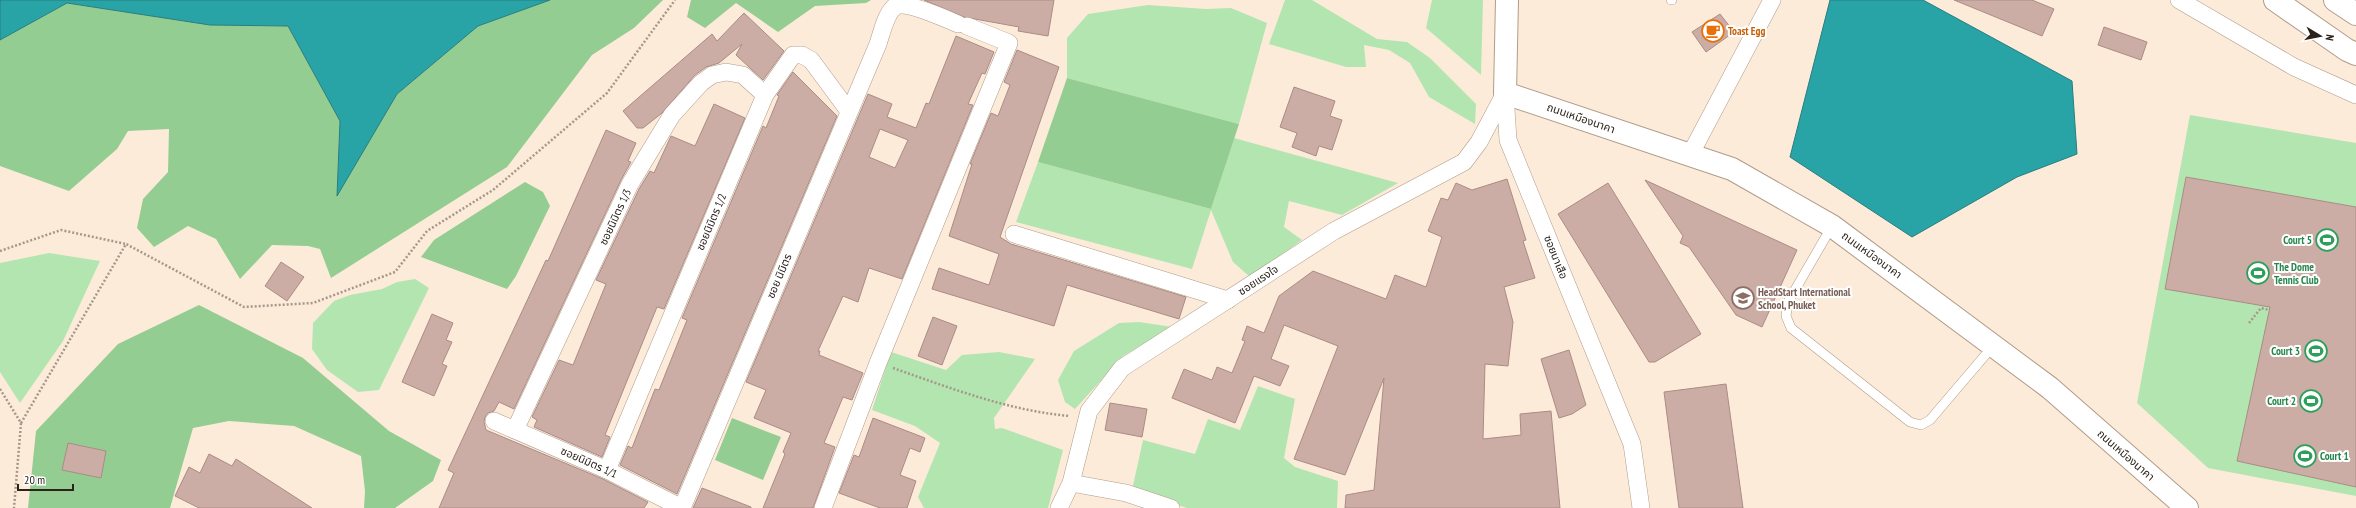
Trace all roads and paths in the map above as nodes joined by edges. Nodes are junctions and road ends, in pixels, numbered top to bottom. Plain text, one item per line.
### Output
1 (675, 0) edge
2 (1507, 0) edge
3 (1772, 0) edge
4 (2179, 0) edge
5 (2275, 0) edge
6 (2335, 0) edge
7 (2356, 14) edge
8 (2356, 54) edge
9 (1505, 93) junction
10 (765, 95) junction
11 (2356, 95) edge
12 (848, 110) junction
13 (1690, 155) junction
14 (1832, 226) junction
15 (1014, 234) dead end
16 (126, 244) junction
17 (0, 251) edge
18 (1228, 300) junction
19 (2269, 310) dead end
20 (2249, 323) dead end
21 (1993, 344) junction
22 (878, 362) junction
23 (0, 389) edge
24 (1089, 411) junction
25 (494, 420) dead end
26 (21, 423) junction
27 (515, 430) junction
28 (607, 470) junction
29 (1071, 482) junction
30 (14, 508) edge
31 (682, 508) edge
32 (823, 508) edge
33 (1059, 508) edge
34 (1171, 508) edge
35 (1641, 508) edge
36 (2187, 508) edge

1 - 16 path
2 - 9 street, ซอยนาเสือ
3 - 13 street
4 - 11 street
5 - 8 street
6 - 7 street
9 - 13 street, ถนนเหมืองนาคา
9 - 18 street, ซอยแรงใจ
9 - 35 street, ซอยนาเสือ
10 - 12 street, ซอยนิมิตร 1/2
10 - 27 street, ซอยนิมิตร 1/3
10 - 28 street, ซอยนิมิตร 1/2
12 - 22 street, ซอย นิมิตร
12 - 31 street, ซอย นิมิตร
13 - 14 street, ถนนเหมืองนาคา
14 - 21 street, ถนนเหมืองนาคา
14 - 21 lane
15 - 18 street
16 - 17 path
16 - 26 path
18 - 24 street, ซอยแรงใจ
19 - 20 path
21 - 36 street, ถนนเหมืองนาคา
22 - 24 path
22 - 32 street
23 - 26 path
24 - 29 street, ซอยแรงใจ
25 - 27 street, ซอยนิมิตร 1/1
26 - 30 path
27 - 28 street, ซอยนิมิตร 1/1
28 - 31 street, ซอยนิมิตร 1/1
29 - 33 street, ซอยแรงใจ
29 - 34 street

